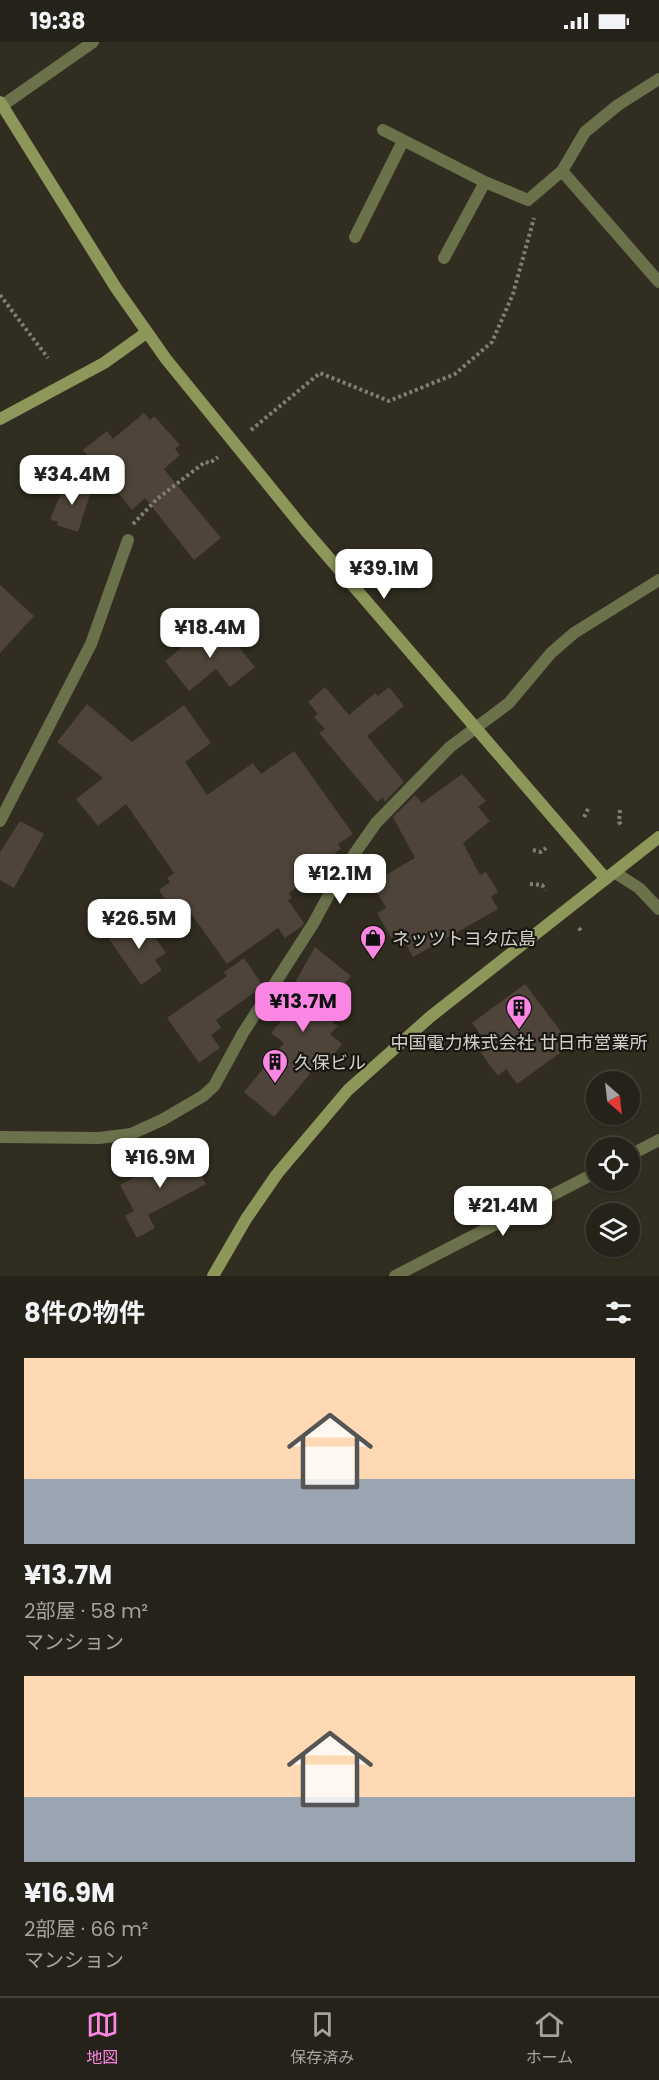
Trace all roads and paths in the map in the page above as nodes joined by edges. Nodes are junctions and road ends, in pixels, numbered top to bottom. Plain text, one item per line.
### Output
1 (93, 42) edge
2 (659, 80) edge
3 (1, 105) edge
4 (383, 130) dead end
5 (403, 141) junction
6 (562, 171) junction
7 (485, 182) junction
8 (528, 200) junction
9 (354, 237) dead end
10 (444, 258) dead end
11 (659, 282) edge
12 (0, 296) edge
13 (146, 333) junction
14 (48, 358) dead end
15 (0, 419) edge
16 (251, 430) dead end
17 (218, 457) dead end
18 (128, 540) joint
19 (659, 580) edge
20 (474, 728) junction
21 (589, 807) dead end
22 (620, 810) dead end
23 (584, 817) dead end
24 (0, 820) edge
25 (622, 826) dead end
26 (659, 837) edge
27 (546, 848) dead end
28 (533, 850) dead end
29 (610, 876) junction
30 (530, 885) dead end
31 (546, 890) dead end
32 (659, 909) edge
33 (0, 1137) edge
34 (659, 1140) edge
35 (640, 1150) edge
36 (586, 1178) edge
37 (213, 1276) edge
38 (395, 1276) edge

1 - 3 street
2 - 6 street
3 - 13 street
4 - 5 street
5 - 7 street
5 - 9 street
6 - 8 street
6 - 11 street
7 - 8 street
7 - 10 street
8 - 16 path
12 - 14 path
13 - 15 street
13 - 20 street
17 - 18 path
18 - 24 street
19 - 20 street
20 - 29 street
20 - 33 street
21 - 23 path
22 - 25 path
26 - 29 street
27 - 28 path
29 - 32 street
29 - 37 street
30 - 31 path
34 - 35 street
36 - 38 street

